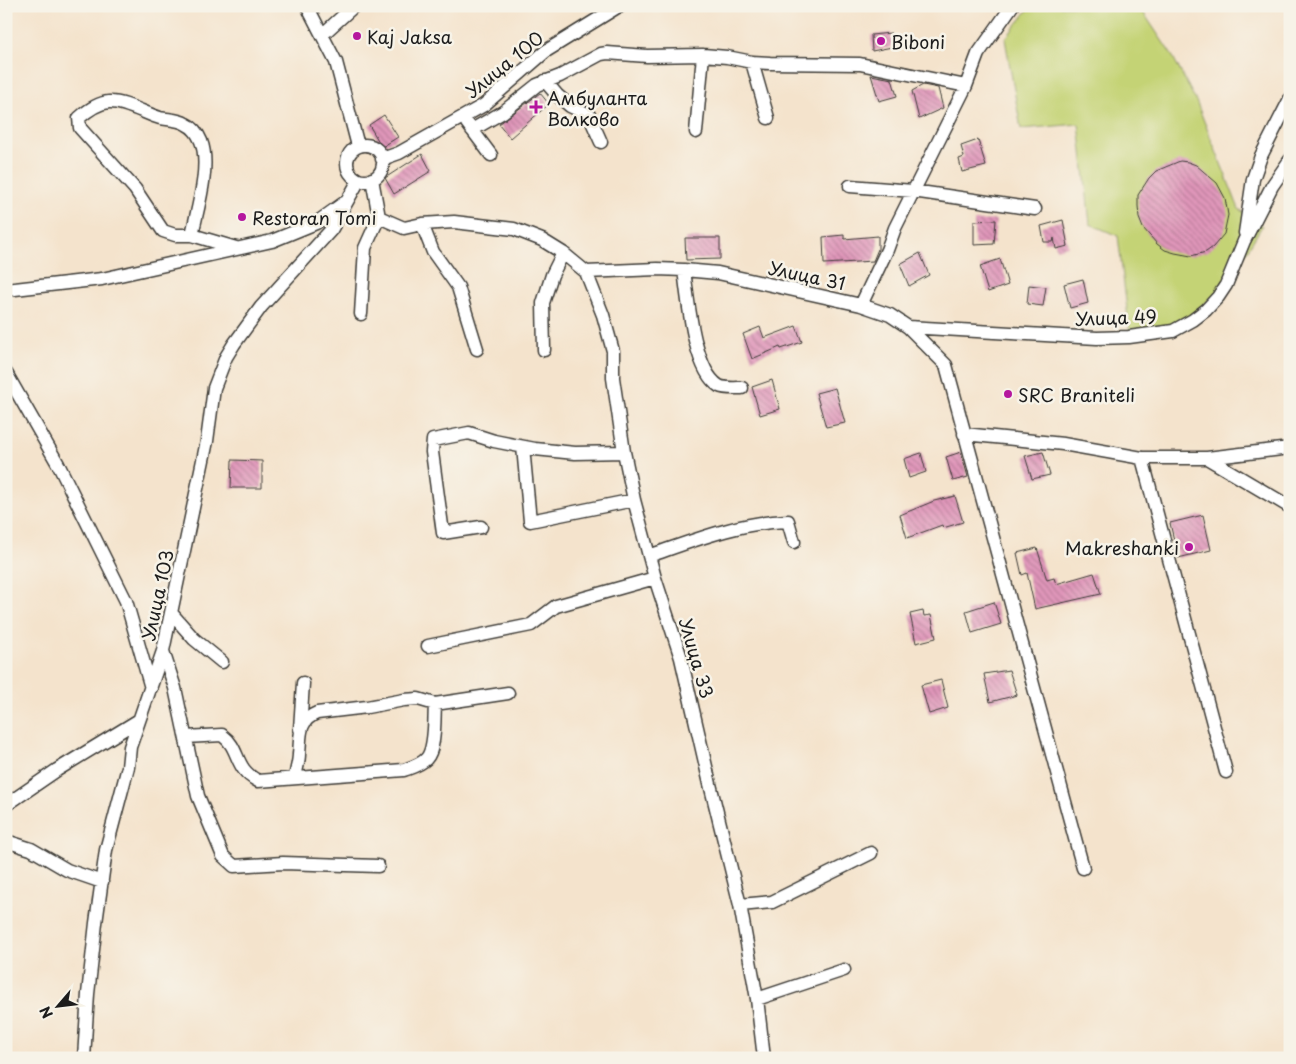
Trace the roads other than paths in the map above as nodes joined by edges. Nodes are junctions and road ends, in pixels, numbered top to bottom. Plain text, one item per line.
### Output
1 (307, 6) edge
2 (354, 6) edge
3 (619, 6) edge
4 (1012, 6) edge
5 (322, 35) junction
6 (703, 55) junction
7 (752, 62) junction
8 (545, 81) junction
9 (966, 86) junction
10 (1290, 99) edge
11 (463, 118) junction
12 (768, 118) dead end
13 (472, 130) junction
14 (696, 132) dead end
15 (601, 142) dead end
16 (358, 146) junction
17 (491, 155) dead end
18 (382, 159) junction
19 (1290, 160) edge
20 (365, 180) junction
21 (850, 186) dead end
22 (913, 190) junction
23 (347, 201) junction
24 (1035, 209) dead end
25 (379, 217) junction
26 (422, 224) junction
27 (192, 235) junction
28 (1244, 241) junction
29 (236, 248) junction
30 (563, 253) junction
31 (684, 270) junction
32 (586, 272) junction
33 (6, 290) edge
34 (862, 305) junction
35 (362, 314) dead end
36 (908, 327) junction
37 (477, 349) dead end
38 (544, 350) dead end
39 (6, 373) edge
40 (742, 388) dead end
41 (964, 434) junction
42 (523, 447) junction
43 (1290, 448) edge
44 (624, 452) junction
45 (1142, 458) junction
46 (1207, 458) junction
47 (634, 500) junction
48 (1290, 507) edge
49 (481, 527) dead end
50 (794, 542) dead end
51 (649, 556) junction
52 (655, 578) junction
53 (172, 614) junction
54 (428, 646) dead end
55 (164, 651) junction
56 (222, 662) dead end
57 (303, 683) dead end
58 (152, 688) junction
59 (508, 693) dead end
60 (435, 704) junction
61 (139, 720) junction
62 (300, 729) junction
63 (186, 738) junction
64 (1226, 772) dead end
65 (295, 778) junction
66 (6, 805) edge
67 (6, 842) edge
68 (871, 853) dead end
69 (378, 866) dead end
70 (1083, 868) dead end
71 (102, 882) junction
72 (740, 906) junction
73 (844, 970) dead end
74 (757, 999) junction
75 (84, 1058) edge
76 (764, 1058) edge

1 - 5 street
2 - 5 street
3 - 11 street, Улица 100
4 - 9 street
5 - 16 street
6 - 7 street
6 - 8 street
6 - 14 street
7 - 9 street
7 - 12 street
8 - 13 street
8 - 15 street
9 - 22 street
10 - 28 street
11 - 13 street
11 - 18 street, Улица 100
13 - 17 street
16 - 18 street
16 - 20 street
18 - 20 street
19 - 28 street, Улица 49
20 - 23 street, Улица 103
20 - 25 street
21 - 22 street
22 - 24 street
22 - 34 street
23 - 29 street
23 - 53 street, Улица 103
25 - 26 street
25 - 35 street
26 - 30 street
26 - 37 street
27 - 27 street
27 - 29 street
28 - 36 street, Улица 49
29 - 33 street
30 - 32 street
30 - 38 street
31 - 32 street, Улица 31
31 - 34 street, Улица 31
31 - 40 street
32 - 44 street, Улица 33
34 - 36 street, Улица 31
36 - 41 street, Улица 31
39 - 58 street
41 - 45 street
41 - 70 street, Улица 31
42 - 44 street
42 - 47 street
42 - 49 street
43 - 46 street
44 - 47 street, Улица 33
45 - 46 street
45 - 64 street
46 - 48 street
47 - 51 street, Улица 33
50 - 51 street
51 - 52 street, Улица 33
52 - 54 street
52 - 72 street, Улица 33
53 - 55 street, Улица 103
53 - 56 street
55 - 58 street, Улица 103
55 - 63 street
57 - 62 street
58 - 61 street, Улица 103
59 - 60 street
60 - 62 street
60 - 65 street
61 - 66 street
61 - 71 street, Улица 103
62 - 65 street
63 - 65 street
63 - 69 street
67 - 71 street
68 - 72 street
71 - 75 street, Улица 103
72 - 74 street, Улица 33
73 - 74 street
74 - 76 street, Улица 33

